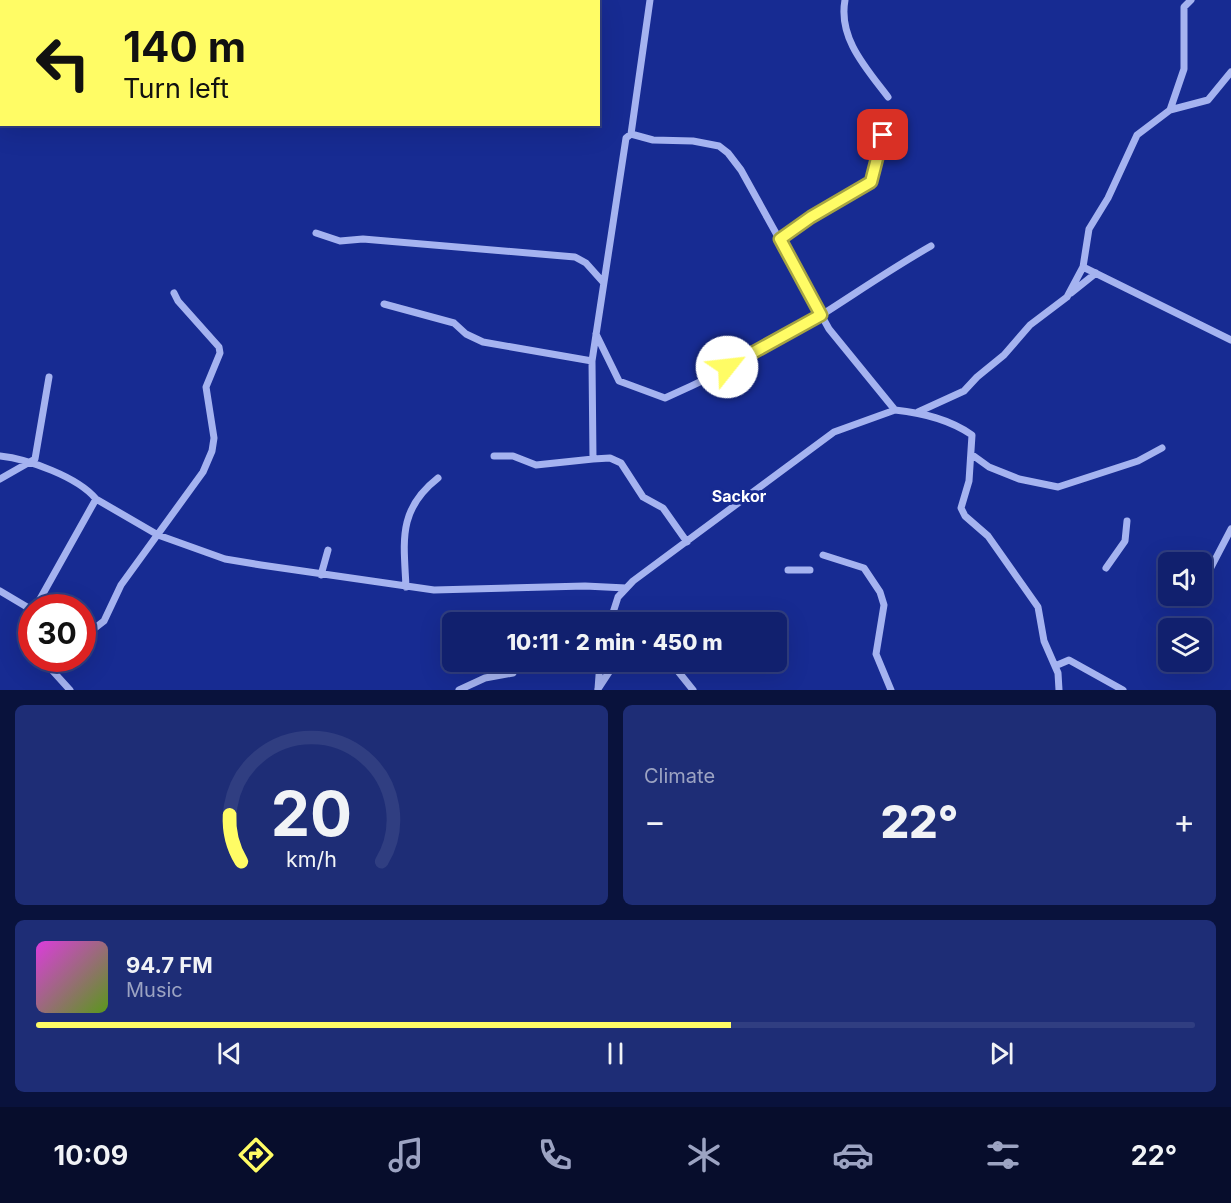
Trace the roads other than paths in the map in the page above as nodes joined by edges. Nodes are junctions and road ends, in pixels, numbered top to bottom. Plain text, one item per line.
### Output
1 (650, 0) edge
2 (845, 0) edge
3 (1191, 0) edge
4 (1231, 72) edge
5 (888, 97) dead end
6 (1170, 110) junction
7 (632, 134) junction
8 (883, 135) dead end
9 (316, 233) dead end
10 (780, 239) junction
11 (931, 246) dead end
12 (1083, 267) junction
13 (1096, 273) junction
14 (603, 282) junction
15 (174, 292) dead end
16 (1067, 297) junction
17 (384, 304) dead end
18 (821, 315) junction
19 (596, 334) junction
20 (1231, 340) edge
21 (592, 361) junction
22 (49, 377) dead end
23 (895, 410) junction
24 (918, 412) junction
25 (1162, 448) dead end
26 (971, 454) junction
27 (0, 456) edge
28 (494, 456) dead end
29 (593, 459) junction
30 (30, 464) junction
31 (438, 478) dead end
32 (0, 479) edge
33 (96, 499) junction
34 (1126, 521) dead end
35 (1231, 529) edge
36 (158, 535) junction
37 (687, 542) junction
38 (328, 550) dead end
39 (823, 555) dead end
40 (1212, 565) edge
41 (1106, 568) dead end
42 (788, 570) dead end
43 (810, 570) dead end
44 (321, 575) junction
45 (406, 587) junction
46 (626, 588) junction
47 (0, 591) edge
48 (42, 594) edge
49 (18, 601) edge
50 (613, 612) edge
51 (96, 627) edge
52 (1056, 666) junction
53 (54, 672) edge
54 (514, 672) edge
55 (599, 672) edge
56 (609, 672) edge
57 (679, 672) edge
58 (70, 690) edge
59 (459, 690) edge
60 (598, 690) edge
61 (693, 690) edge
62 (891, 690) edge
63 (1059, 690) edge
64 (1123, 690) edge

1 - 7 street
2 - 5 street
3 - 6 street
4 - 6 street
6 - 12 street
7 - 10 street
7 - 14 street
8 - 10 street
9 - 14 street
10 - 18 street
11 - 18 street
12 - 13 street
12 - 16 street
13 - 16 street
13 - 20 street
14 - 19 street
15 - 36 street
16 - 24 street
17 - 21 street
18 - 19 street
18 - 23 street
19 - 21 street
21 - 29 street
22 - 30 street
23 - 24 street
23 - 37 street
24 - 26 street
25 - 26 street
26 - 52 street
27 - 30 street
28 - 29 street
29 - 37 street
30 - 32 street
30 - 33 street
31 - 45 street
33 - 36 street
33 - 48 street
34 - 41 street
35 - 40 street
36 - 44 street
36 - 51 street
37 - 46 street
38 - 44 street
39 - 62 street
42 - 43 street
44 - 45 street
45 - 46 street
46 - 50 street
47 - 49 street
52 - 63 street
52 - 64 street
53 - 58 street
54 - 59 street
55 - 60 street
56 - 60 street
57 - 61 street

